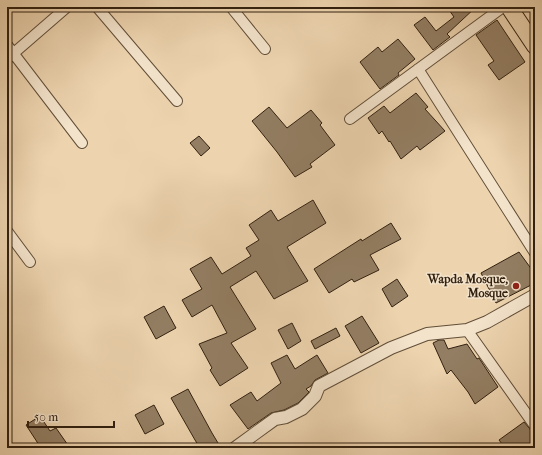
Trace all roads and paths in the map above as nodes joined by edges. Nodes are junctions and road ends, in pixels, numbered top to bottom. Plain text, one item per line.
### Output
1 (67, 7) edge
2 (97, 7) edge
3 (231, 7) edge
4 (503, 7) edge
5 (509, 7) edge
6 (7, 45) edge
7 (535, 46) edge
8 (265, 49) dead end
9 (10, 57) edge
10 (418, 69) junction
11 (177, 101) dead end
12 (350, 119) dead end
13 (82, 143) dead end
14 (7, 231) edge
15 (535, 253) edge
16 (30, 262) dead end
17 (535, 294) edge
18 (467, 330) junction
19 (535, 426) edge
20 (235, 448) edge

1 - 9 street
2 - 11 street
3 - 8 street
4 - 10 street
5 - 7 highway
6 - 9 street
9 - 13 street
10 - 12 street
10 - 15 street
14 - 16 street
17 - 18 street
18 - 19 street
18 - 20 street

